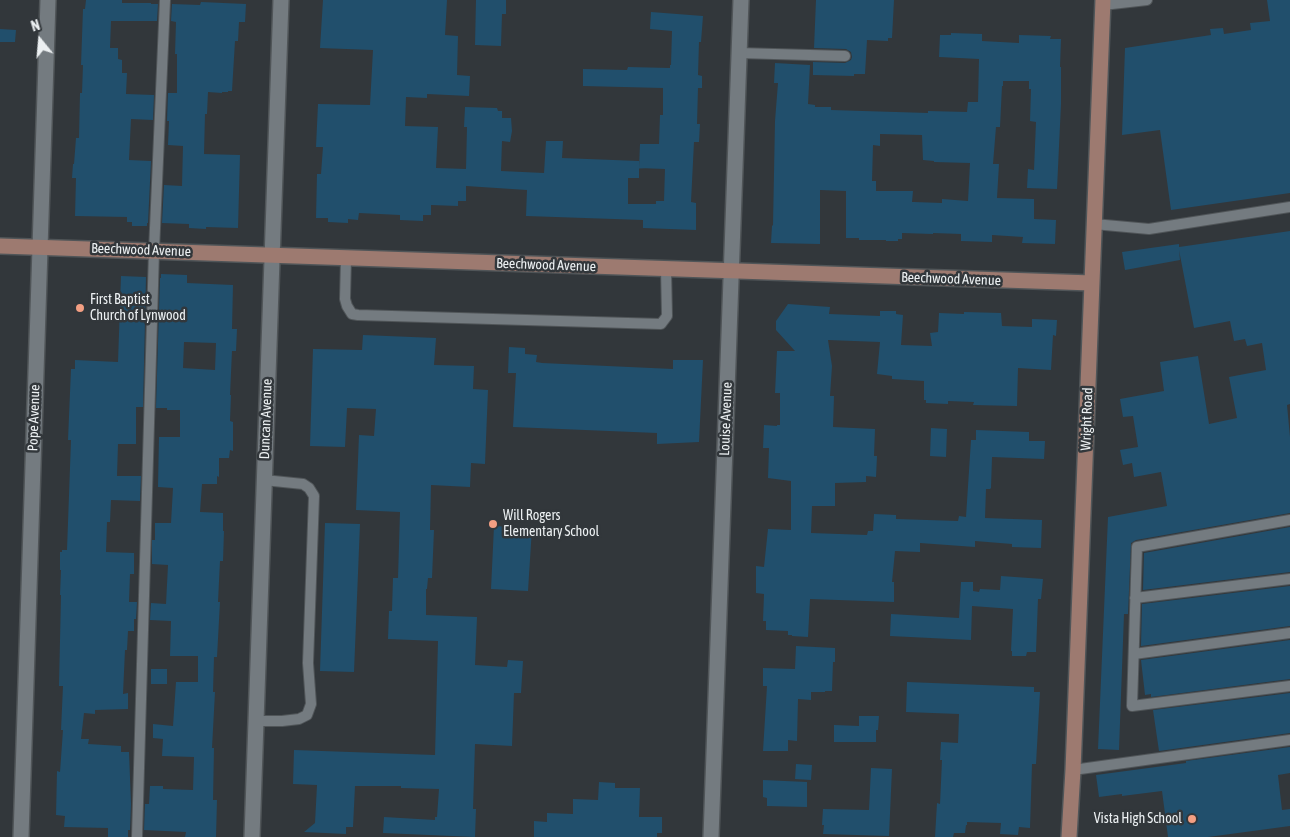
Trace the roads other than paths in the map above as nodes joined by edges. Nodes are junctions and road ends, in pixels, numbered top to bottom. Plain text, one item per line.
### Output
1 (48, 0) edge
2 (165, 0) edge
3 (281, 0) edge
4 (740, 0) edge
5 (1147, 0) edge
6 (1103, 3) edge
7 (739, 53) junction
8 (845, 56) dead end
9 (1290, 207) edge
10 (1094, 224) junction
11 (0, 246) edge
12 (40, 247) junction
13 (154, 251) junction
14 (272, 255) junction
15 (346, 258) junction
16 (666, 269) junction
17 (731, 271) junction
18 (1092, 283) junction
19 (264, 480) junction
20 (1290, 520) edge
21 (1290, 579) edge
22 (1135, 598) junction
23 (1290, 633) edge
24 (1134, 654) junction
25 (1290, 686) edge
26 (256, 721) junction
27 (1290, 740) edge
28 (1073, 770) junction
29 (21, 837) edge
30 (137, 837) edge
31 (252, 837) edge
32 (711, 837) edge
33 (1069, 837) edge

1 - 12 street, Pope Avenue
2 - 13 lane
3 - 14 street, Duncan Avenue
4 - 7 street, Louise Avenue
5 - 6 lane
6 - 10 street, Wright Road
7 - 8 lane
7 - 17 street, Louise Avenue
9 - 10 lane
10 - 18 street, Wright Road
11 - 12 street, Beechwood Avenue
12 - 13 street, Beechwood Avenue
12 - 29 street, Pope Avenue
13 - 14 street, Beechwood Avenue
13 - 30 lane
14 - 15 street, Beechwood Avenue
14 - 19 street, Duncan Avenue
15 - 16 street, Beechwood Avenue
15 - 16 lane
16 - 17 street, Beechwood Avenue
17 - 18 street, Beechwood Avenue
17 - 32 street, Louise Avenue
18 - 28 street, Wright Road
19 - 26 street, Duncan Avenue
19 - 26 lane
20 - 22 lane
21 - 22 lane
22 - 24 lane
23 - 24 lane
24 - 25 lane
26 - 31 street, Duncan Avenue
27 - 28 lane
28 - 33 street, Wright Road

